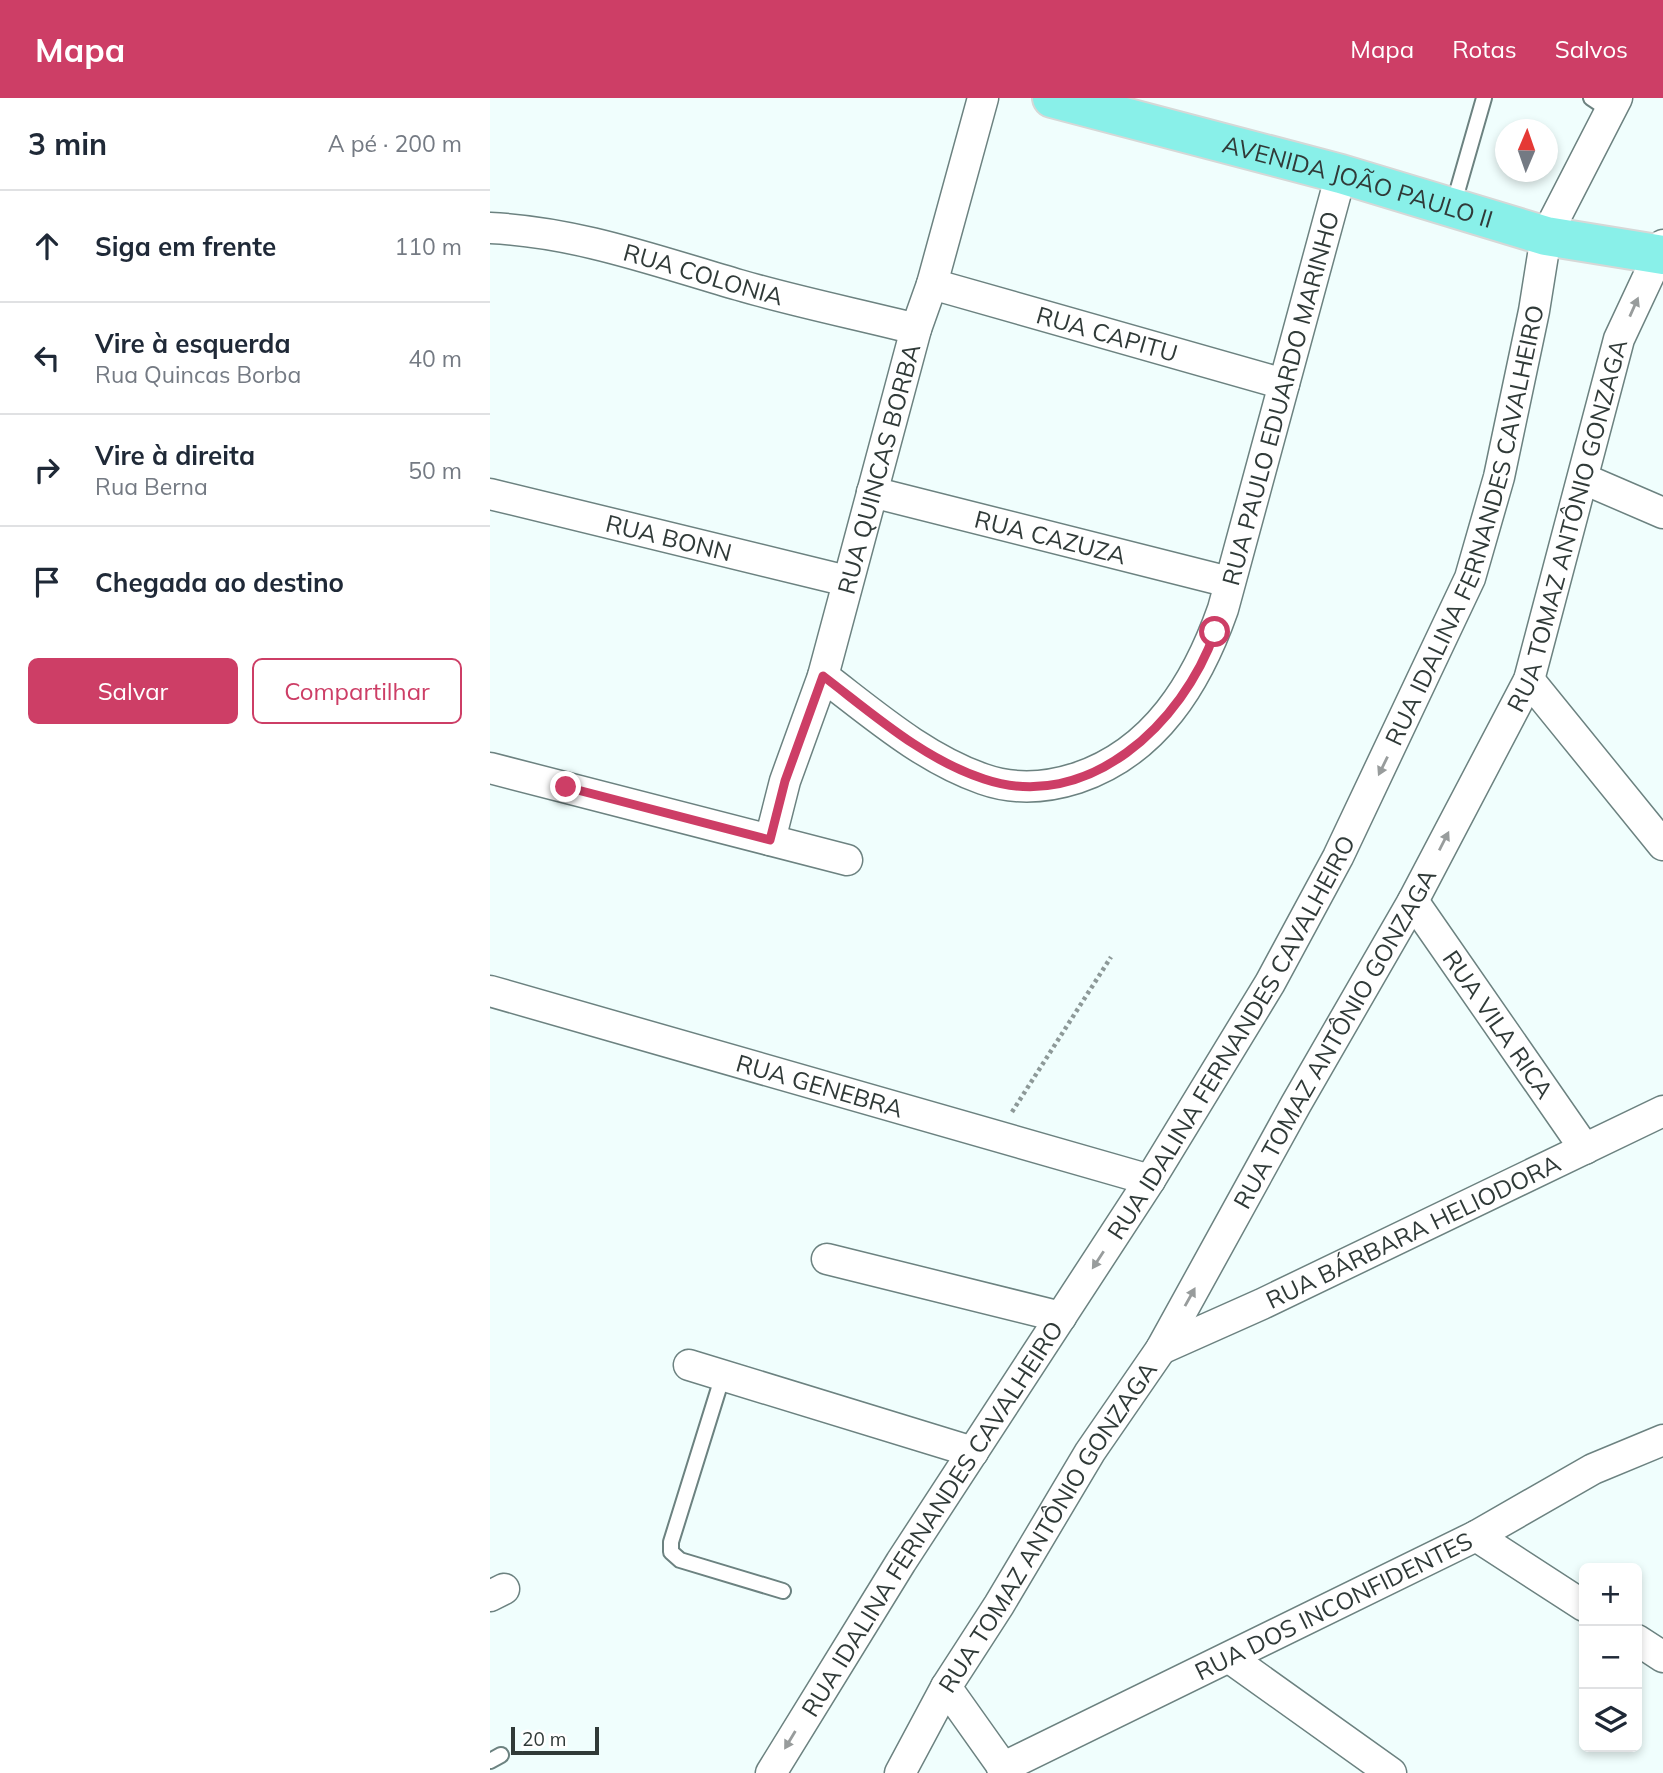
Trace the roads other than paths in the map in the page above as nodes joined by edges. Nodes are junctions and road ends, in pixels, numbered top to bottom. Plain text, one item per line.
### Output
1 (983, 98) edge
2 (1052, 98) edge
3 (1485, 98) edge
4 (1606, 102) edge
5 (1341, 174) junction
6 (1452, 207) junction
7 (490, 228) edge
8 (1559, 238) junction
9 (1653, 251) edge
10 (932, 284) junction
11 (916, 329) junction
12 (1284, 384) junction
13 (1584, 479) junction
14 (872, 492) junction
15 (490, 494) edge
16 (1663, 513) edge
17 (847, 581) junction
18 (1228, 582) junction
19 (823, 676) junction
20 (1529, 680) junction
21 (490, 768) edge
22 (770, 840) junction
23 (1663, 845) edge
24 (847, 860) dead end
25 (1413, 901) junction
26 (490, 991) edge
27 (1663, 1111) edge
28 (1585, 1149) junction
29 (1150, 1180) junction
30 (827, 1259) dead end
31 (1061, 1317) junction
32 (1161, 1349) junction
33 (689, 1365) dead end
34 (723, 1375) junction
35 (1663, 1440) edge
36 (973, 1452) junction
37 (1476, 1536) junction
38 (783, 1591) dead end
39 (1579, 1603) edge
40 (1642, 1643) edge
41 (1663, 1657) edge
42 (1230, 1658) junction
43 (946, 1687) junction
44 (1004, 1771) edge
45 (771, 1773) edge
46 (900, 1773) edge
47 (1391, 1773) edge

1 - 10 street, RUA QUINCAS BORBA
2 - 5 main road, AVENIDA JOÃO PAULO II
3 - 6 lane
4 - 8 street, RUA IDALINA FERNANDES CAVALHEIRO
5 - 6 main road, AVENIDA JOÃO PAULO II
5 - 12 street, RUA PAULO EDUARDO MARINHO
6 - 8 main road, AVENIDA JOÃO PAULO II
7 - 11 street, RUA COLONIA
8 - 9 main road, AVENIDA JOÃO PAULO II
8 -> 29 street, RUA IDALINA FERNANDES CAVALHEIRO
13 -> 9 street, RUA TOMAZ ANTÔNIO GONZAGA
10 - 11 street, RUA QUINCAS BORBA
10 - 12 street, RUA CAPITU
11 - 14 street, RUA QUINCAS BORBA
12 - 18 street, RUA PAULO EDUARDO MARINHO
13 - 16 street
13 - 20 street, RUA TOMAZ ANTÔNIO GONZAGA
14 - 17 street, RUA QUINCAS BORBA
14 - 18 street, RUA CAZUZA
15 - 17 street, RUA BONN
17 - 19 street, RUA QUINCAS BORBA
18 - 19 street, RUA PAULO EDUARDO MARINHO
19 - 22 street, RUA QUINCAS BORBA
20 - 23 street
25 -> 20 street, RUA TOMAZ ANTÔNIO GONZAGA
21 - 22 street
22 - 24 street
25 - 28 street, RUA VILA RICA
32 -> 25 street, RUA TOMAZ ANTÔNIO GONZAGA
26 - 29 street, RUA GENEBRA
27 - 28 street, RUA BÁRBARA HELIODORA
28 - 32 street, RUA BÁRBARA HELIODORA
29 -> 31 street, RUA IDALINA FERNANDES CAVALHEIRO
30 - 31 street
31 - 36 street, RUA IDALINA FERNANDES CAVALHEIRO
32 - 43 street, RUA TOMAZ ANTÔNIO GONZAGA
33 - 34 street
34 - 36 street
34 - 38 lane
35 - 37 street, RUA DOS INCONFIDENTES
36 -> 45 street, RUA IDALINA FERNANDES CAVALHEIRO
37 - 39 street
37 - 42 street, RUA DOS INCONFIDENTES
40 - 41 street
42 - 44 street, RUA DOS INCONFIDENTES
42 - 47 street
43 - 44 street
43 - 46 street, RUA TOMAZ ANTÔNIO GONZAGA

